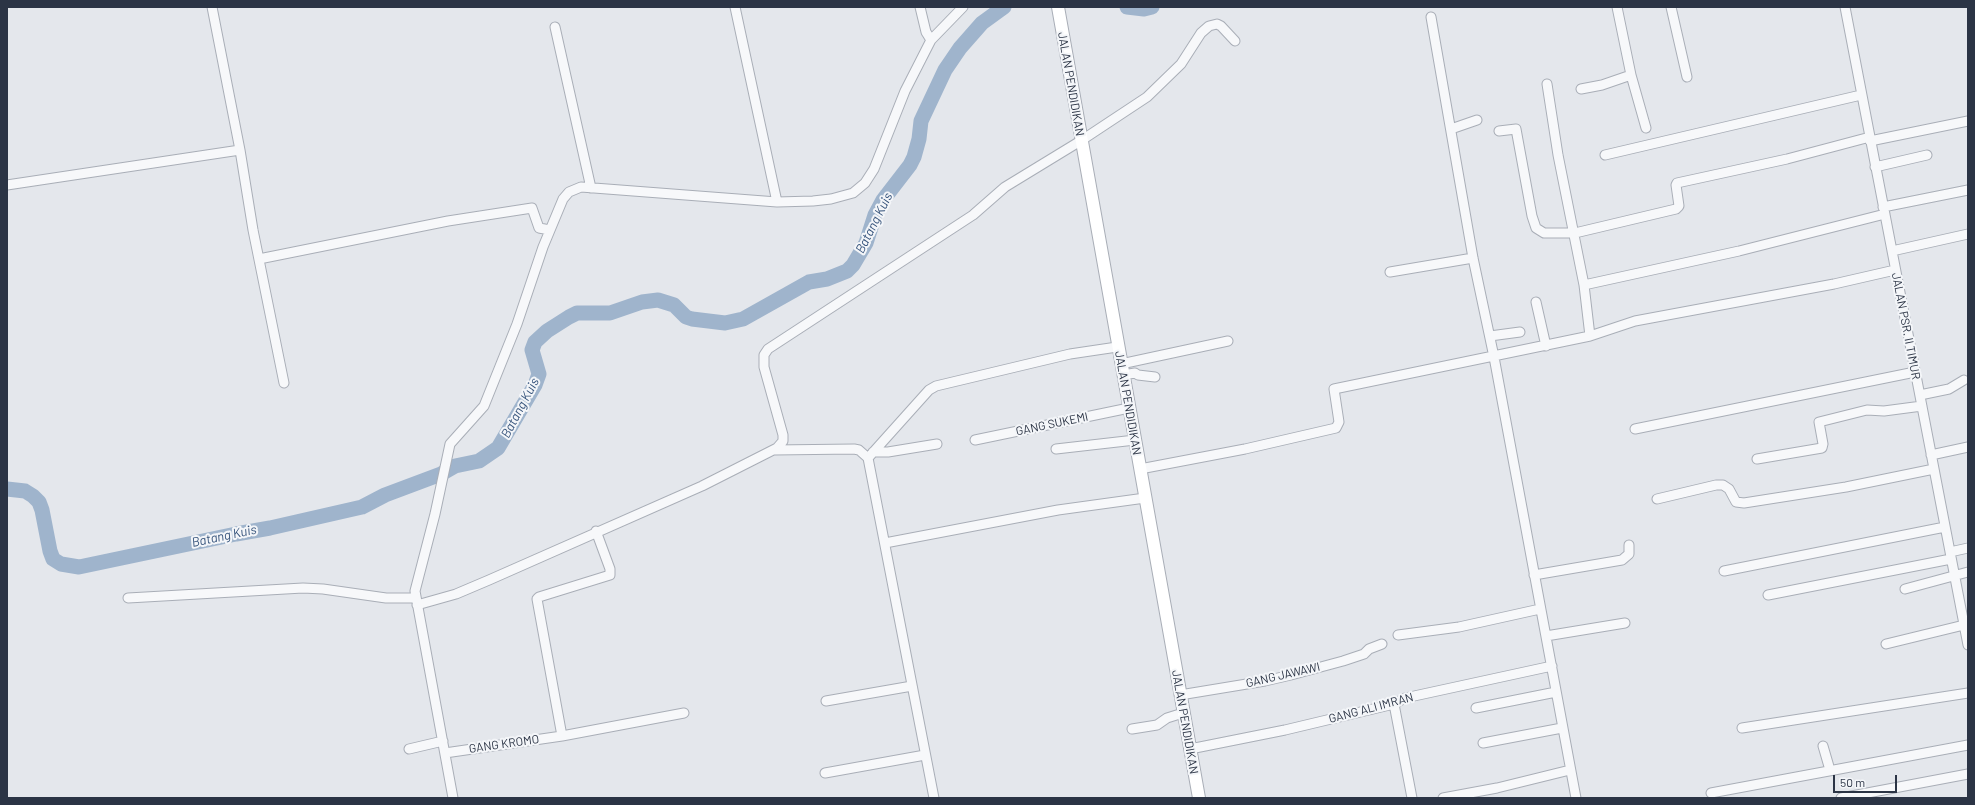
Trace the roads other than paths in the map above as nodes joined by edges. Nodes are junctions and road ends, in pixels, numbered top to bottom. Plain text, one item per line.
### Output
1 (212, 7) edge
2 (734, 7) edge
3 (920, 7) edge
4 (963, 7) edge
5 (1058, 7) edge
6 (1617, 7) edge
7 (1671, 7) edge
8 (1845, 7) edge
9 (1431, 18) dead end
10 (555, 27) dead end
11 (931, 40) junction
12 (1235, 41) dead end
13 (1631, 76) junction
14 (1687, 77) dead end
15 (1547, 84) dead end
16 (1581, 89) dead end
17 (1861, 95) junction
18 (1477, 120) dead end
19 (1968, 121) edge
20 (1646, 128) dead end
21 (1452, 129) junction
22 (1499, 131) dead end
23 (1870, 139) junction
24 (1082, 140) junction
25 (240, 150) junction
26 (1927, 155) dead end
27 (1605, 156) dead end
28 (1876, 167) junction
29 (7, 186) edge
30 (591, 188) junction
31 (1968, 190) edge
32 (777, 202) junction
33 (1884, 211) junction
34 (550, 230) junction
35 (1575, 233) junction
36 (1968, 234) edge
37 (1892, 251) junction
38 (1473, 258) junction
39 (259, 259) junction
40 (1895, 270) junction
41 (1390, 272) dead end
42 (1584, 285) junction
43 (1536, 302) dead end
44 (1520, 332) dead end
45 (1490, 336) junction
46 (1590, 336) junction
47 (1228, 341) dead end
48 (1546, 346) junction
49 (1117, 347) junction
50 (1494, 357) junction
51 (1127, 368) junction
52 (1915, 372) junction
53 (1155, 377) dead end
54 (1964, 380) dead end
55 (284, 383) dead end
56 (1920, 395) junction
57 (1922, 406) junction
58 (1129, 408) junction
59 (1635, 429) dead end
60 (975, 440) dead end
61 (1135, 440) junction
62 (937, 444) dead end
63 (1968, 447) edge
64 (1056, 449) dead end
65 (773, 451) junction
66 (866, 454) junction
67 (1931, 455) junction
68 (1757, 459) dead end
69 (1140, 469) junction
70 (1934, 469) junction
71 (1145, 498) junction
72 (1657, 499) dead end
73 (1945, 527) junction
74 (596, 531) junction
75 (885, 543) junction
76 (1629, 545) dead end
77 (1968, 548) edge
78 (1951, 555) junction
79 (1724, 571) dead end
80 (1968, 572) edge
81 (1534, 575) junction
82 (1954, 575) junction
83 (1905, 589) dead end
84 (1768, 595) dead end
85 (128, 598) dead end
86 (417, 602) junction
87 (1964, 605) edge
88 (1540, 609) junction
89 (1625, 623) dead end
90 (1964, 625) junction
91 (1398, 635) dead end
92 (1546, 636) junction
93 (1382, 644) dead end
94 (1886, 644) dead end
95 (1968, 645) edge
96 (1552, 666) junction
97 (912, 686) junction
98 (1556, 692) junction
99 (1968, 693) edge
100 (1180, 695) junction
101 (826, 701) dead end
102 (1394, 704) junction
103 (1476, 708) dead end
104 (684, 713) dead end
105 (1183, 713) junction
106 (1562, 728) junction
107 (1742, 728) dead end
108 (1132, 729) dead end
109 (562, 736) junction
110 (443, 741) junction
111 (1483, 743) dead end
112 (1968, 745) edge
113 (1823, 746) dead end
114 (409, 749) dead end
115 (1190, 749) junction
116 (445, 753) junction
117 (926, 755) junction
118 (1570, 770) junction
119 (1830, 770) junction
120 (825, 773) dead end
121 (1968, 774) edge
122 (1711, 792) dead end
123 (453, 798) edge
124 (934, 798) edge
125 (1199, 798) edge
126 (1412, 798) edge
127 (1443, 798) edge
128 (1576, 798) edge
129 (1840, 798) edge

1 - 25 street
2 - 32 street
3 - 11 street
4 - 11 street
5 - 24 main road, JALAN PENDIDIKAN
6 - 13 street
7 - 14 street
8 - 17 street, JALAN PSR. II TIMUR
9 - 21 street
10 - 30 street
11 - 32 street
12 - 24 street
13 - 16 street
13 - 20 street
15 - 35 street
17 - 23 street, JALAN PSR. II TIMUR
17 - 27 street
18 - 21 street
19 - 23 street
21 - 38 street
22 - 35 street
23 - 28 street, JALAN PSR. II TIMUR
23 - 35 street
24 - 49 main road, JALAN PENDIDIKAN
24 - 65 street
25 - 29 street
25 - 39 street
26 - 28 street
28 - 33 street, JALAN PSR. II TIMUR
30 - 32 street
30 - 34 street
31 - 33 street
33 - 37 street, JALAN PSR. II TIMUR
33 - 42 street
34 - 39 street
34 - 86 street
35 - 42 street
36 - 37 street
37 - 40 street, JALAN PSR. II TIMUR
38 - 41 street
38 - 45 street
39 - 55 street
40 - 46 street
40 - 52 street, JALAN PSR. II TIMUR
42 - 46 street
43 - 48 street
44 - 45 street
45 - 50 street
46 - 48 street
47 - 51 street
48 - 50 street
49 - 51 main road, JALAN PENDIDIKAN
49 - 66 street
50 - 69 street
50 - 81 street
51 - 53 street
51 - 58 main road, JALAN PENDIDIKAN
52 - 56 street, JALAN PSR. II TIMUR
52 - 59 street
54 - 56 street
56 - 57 street, JALAN PSR. II TIMUR
57 - 67 street, JALAN PSR. II TIMUR
57 - 68 street
58 - 60 street, GANG SUKEMI
58 - 61 main road, JALAN PENDIDIKAN
61 - 64 street
61 - 69 main road, JALAN PENDIDIKAN
62 - 66 street
63 - 67 street
65 - 66 street
65 - 74 street
66 - 75 street
67 - 70 street, JALAN PSR. II TIMUR
69 - 71 main road, JALAN PENDIDIKAN
70 - 72 street
70 - 73 street, JALAN PSR. II TIMUR
71 - 75 street
71 - 100 main road, JALAN PENDIDIKAN
73 - 78 street, JALAN PSR. II TIMUR
73 - 79 street
74 - 86 street
74 - 109 street
75 - 97 street
76 - 81 street
77 - 78 street
78 - 82 street, JALAN PSR. II TIMUR
78 - 84 street
80 - 82 street
81 - 88 street
82 - 83 street
82 - 87 street, JALAN PSR. II TIMUR
85 - 86 street
86 - 110 street
87 - 90 street, JALAN PSR. II TIMUR
88 - 91 street
88 - 92 street
89 - 92 street
90 - 94 street
90 - 95 street, JALAN PSR. II TIMUR
92 - 96 street
93 - 100 street, GANG JAWAWI
96 - 98 street
96 - 102 street, GANG ALI IMRAN
97 - 101 street
97 - 117 street
98 - 103 street
98 - 106 street
99 - 107 street
100 - 105 main road, JALAN PENDIDIKAN
102 - 115 street, GANG ALI IMRAN
102 - 126 street
104 - 109 street, GANG KROMO
105 - 108 street
105 - 115 main road, JALAN PENDIDIKAN
106 - 111 street
106 - 118 street
109 - 116 street, GANG KROMO
110 - 114 street
110 - 116 street
112 - 119 street
113 - 119 street
115 - 125 main road, JALAN PENDIDIKAN
116 - 123 street
117 - 120 street
117 - 124 street
118 - 127 street
118 - 128 street
119 - 122 street
121 - 129 street

